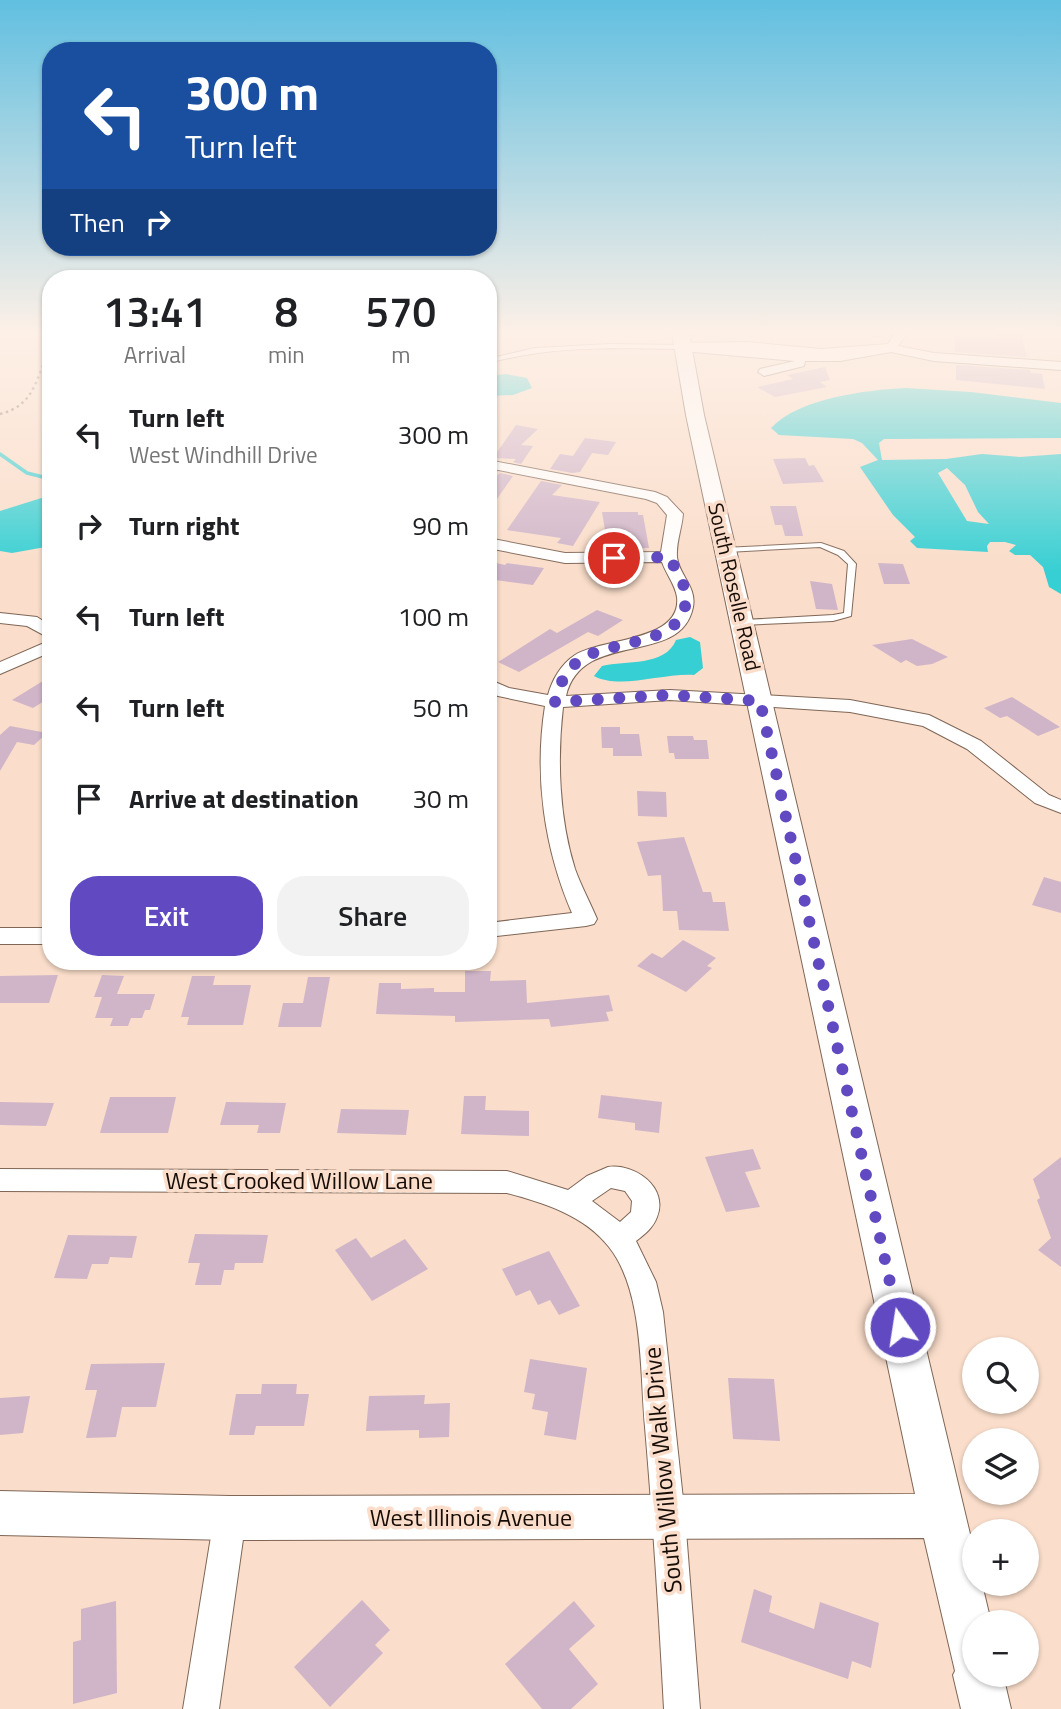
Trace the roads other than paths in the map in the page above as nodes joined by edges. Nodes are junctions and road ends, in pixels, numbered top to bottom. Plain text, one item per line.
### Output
1 (701, 413) edge
2 (497, 466) edge
3 (497, 545) edge
4 (727, 550) junction
5 (669, 557) junction
6 (0, 615) edge
7 (744, 623) junction
8 (42, 628) edge
9 (42, 649) edge
10 (0, 669) edge
11 (497, 688) edge
12 (760, 701) junction
13 (555, 702) junction
14 (1061, 807) edge
15 (497, 929) edge
16 (0, 936) edge
17 (42, 936) edge
18 (0, 1180) edge
19 (582, 1209) junction
20 (620, 1238) junction
21 (0, 1513) edge
22 (943, 1516) junction
23 (230, 1518) junction
24 (669, 1518) junction
25 (964, 1610) edge
26 (981, 1687) edge
27 (201, 1709) edge
28 (682, 1709) edge
29 (986, 1709) edge

1 - 4 main road, South Roselle Road
2 - 5 street
3 - 5 street
4 - 7 main road, South Roselle Road
4 - 7 lane
5 - 13 street
6 - 8 street
7 - 12 main road, South Roselle Road
9 - 10 street
11 - 13 street
12 - 13 street
12 - 14 street
12 - 22 main road, South Roselle Road
13 - 15 street
16 - 17 street
18 - 19 street, West Crooked Willow Lane
19 - 20 street, South Willow Walk Drive
19 - 20 street
20 - 24 street, South Willow Walk Drive
21 - 23 main road, West Illinois Avenue
22 - 24 main road, West Illinois Avenue
22 - 25 main road, South Roselle Road
23 - 24 main road, West Illinois Avenue
23 - 27 street
24 - 28 street, South Willow Walk Drive
26 - 29 main road

